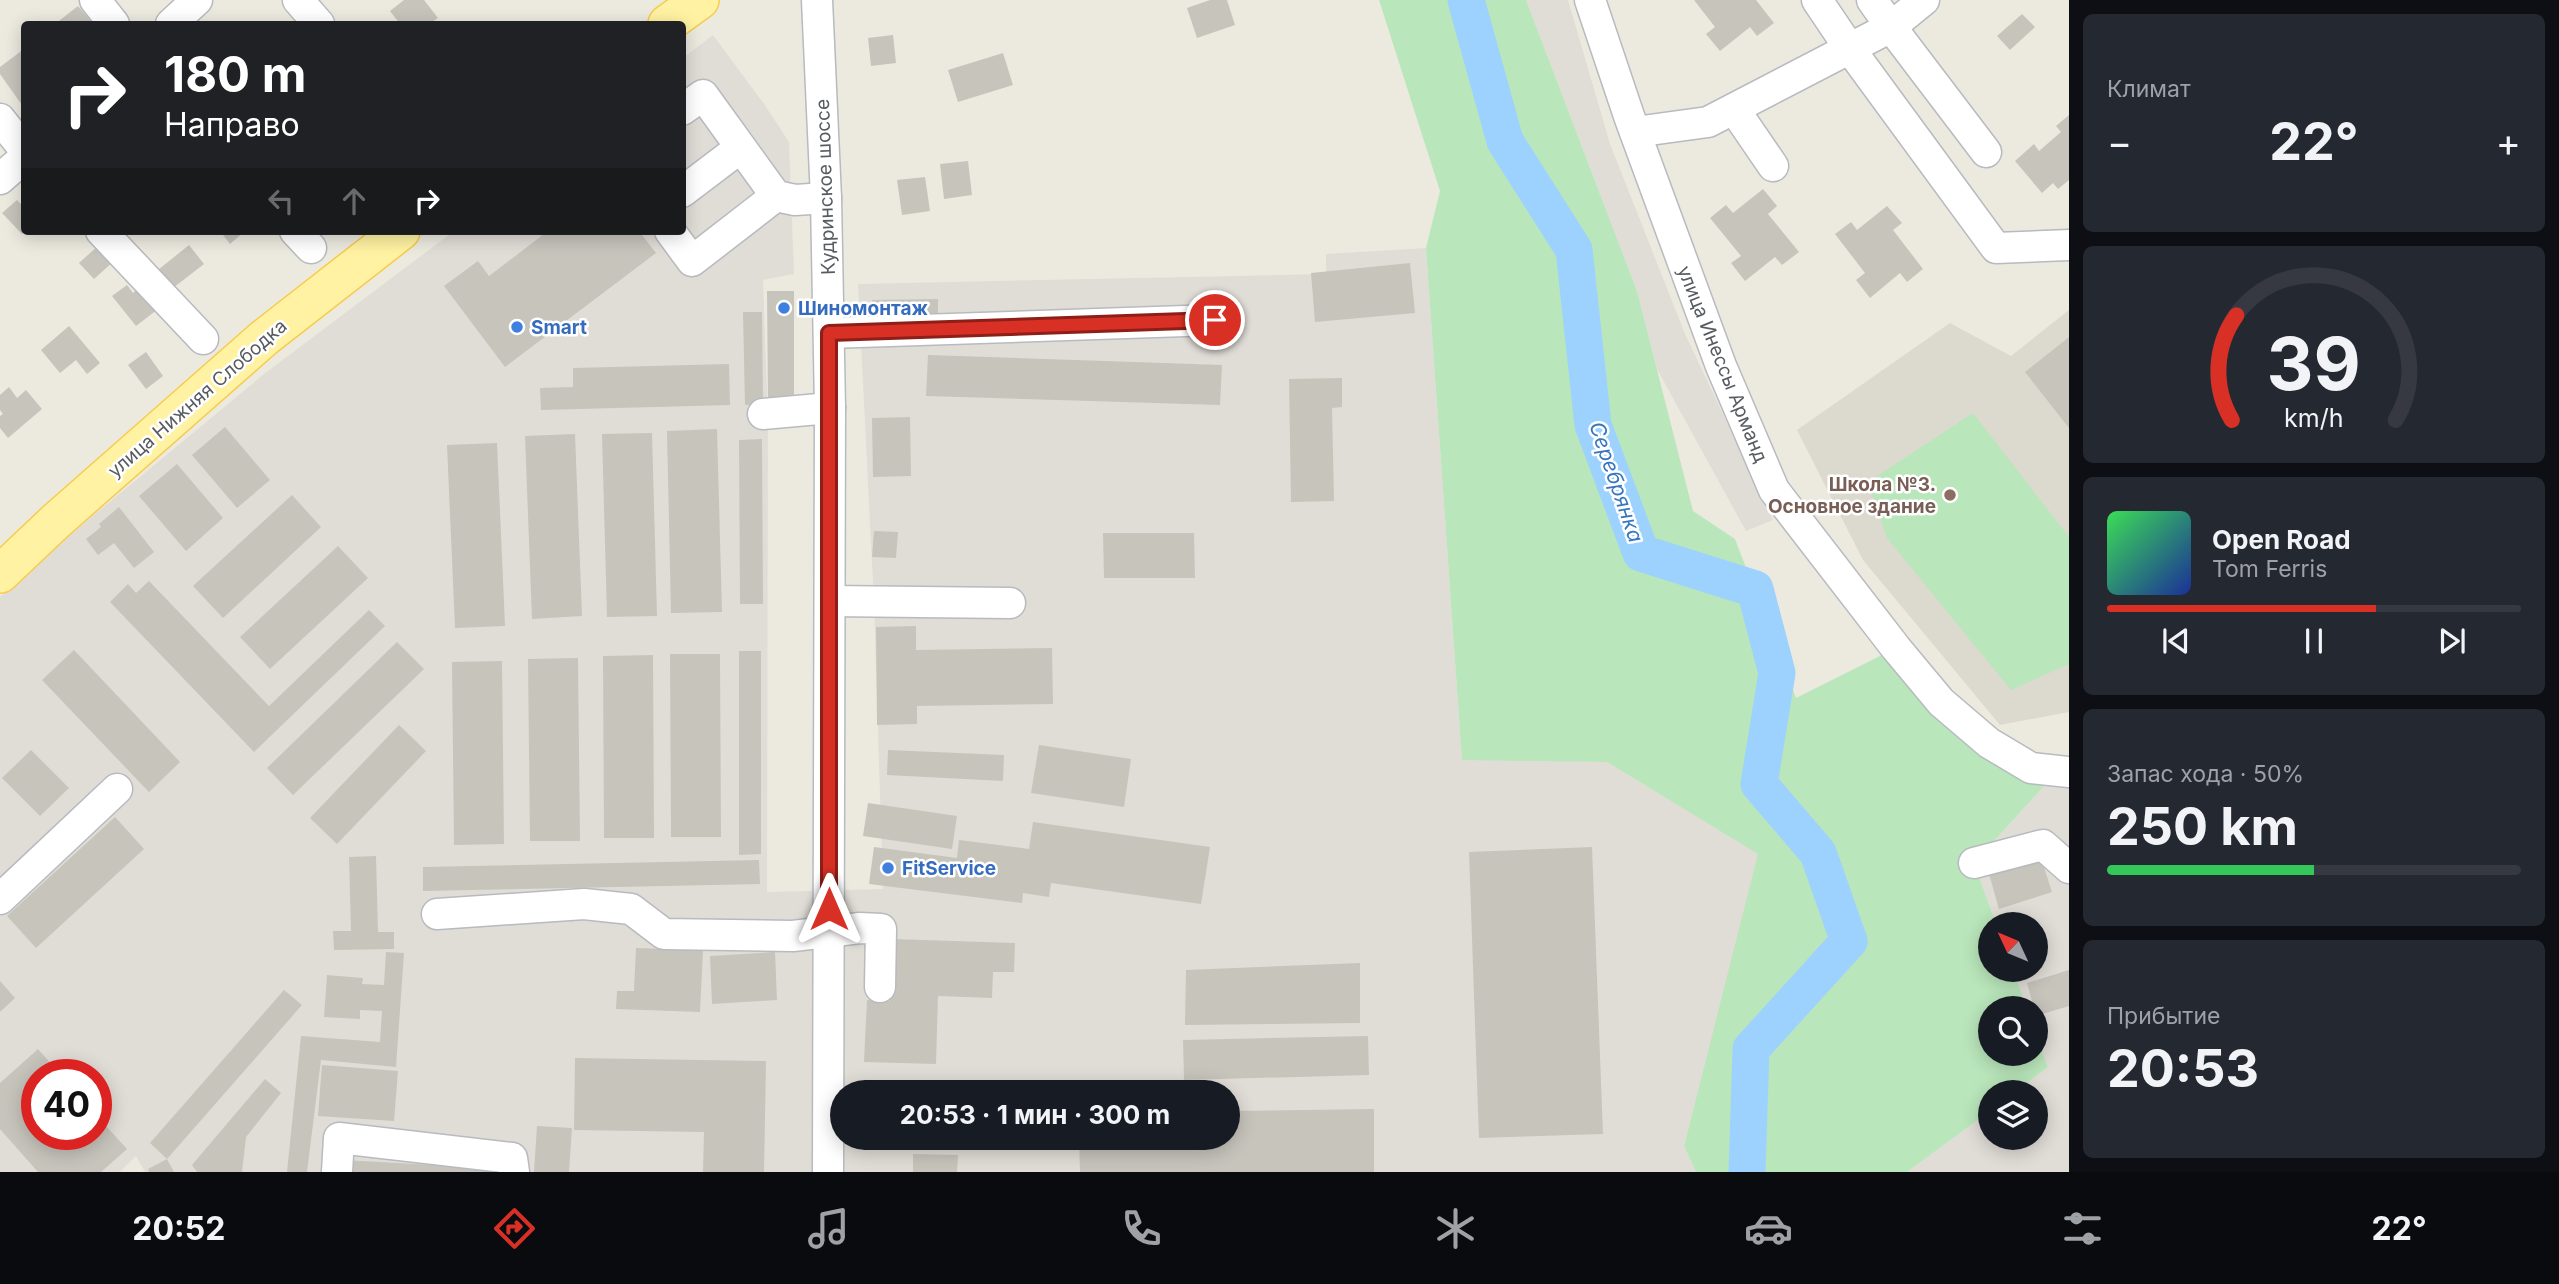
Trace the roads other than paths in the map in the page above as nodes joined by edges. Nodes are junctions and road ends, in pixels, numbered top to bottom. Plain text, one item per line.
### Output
1 (94, 0) edge
2 (197, 0) edge
3 (298, 0) edge
4 (700, 0) edge
5 (817, 0) edge
6 (1590, 0) edge
7 (1817, 0) edge
8 (1872, 0) edge
9 (1924, 0) edge
10 (112, 21) edge
11 (174, 21) edge
12 (316, 21) edge
13 (671, 21) edge
14 (1891, 27) junction
15 (1850, 49) junction
16 (686, 107) edge
17 (1734, 109) junction
18 (0, 119) edge
19 (1635, 132) junction
20 (21, 145) edge
21 (740, 148) junction
22 (1986, 152) dead end
23 (21, 161) edge
24 (1773, 166) dead end
25 (0, 179) edge
26 (686, 189) edge
27 (776, 196) junction
28 (826, 198) junction
29 (105, 235) edge
30 (396, 235) edge
31 (673, 235) edge
32 (2069, 245) edge
33 (1215, 320) dead end
34 (829, 333) junction
35 (204, 340) dead end
36 (830, 408) junction
37 (763, 414) dead end
38 (0, 573) edge
39 (830, 601) junction
40 (1010, 603) dead end
41 (2069, 772) edge
42 (117, 789) dead end
43 (1974, 863) dead end
44 (2069, 868) edge
45 (0, 899) edge
46 (437, 914) dead end
47 (828, 934) junction
48 (880, 988) dead end
49 (337, 1172) edge
50 (514, 1172) edge
51 (828, 1172) edge

1 - 10 street
2 - 11 street
3 - 12 street
4 - 13 main road
5 - 28 street, Кудринское шоссе
6 - 19 street, улица Инессы Арманд
7 - 15 street
8 - 14 street
9 - 14 street
14 - 15 street
14 - 22 street
15 - 17 street
15 - 32 street
16 - 21 street
17 - 19 street
17 - 24 street
18 - 20 street
19 - 41 street, улица Инессы Арманд
21 - 26 street
21 - 27 street
23 - 25 street
27 - 28 street
27 - 31 street
28 - 34 street, Кудринское шоссе
29 - 35 street
30 - 38 main road, улица Нижняя Слободка
33 - 34 street
34 - 36 street, Кудринское шоссе
36 - 37 street
36 - 39 street, Кудринское шоссе
39 - 40 street
39 - 47 street, Кудринское шоссе
42 - 45 street
43 - 44 street
46 - 47 street
47 - 48 street
47 - 51 street, Кудринское шоссе
49 - 50 street

